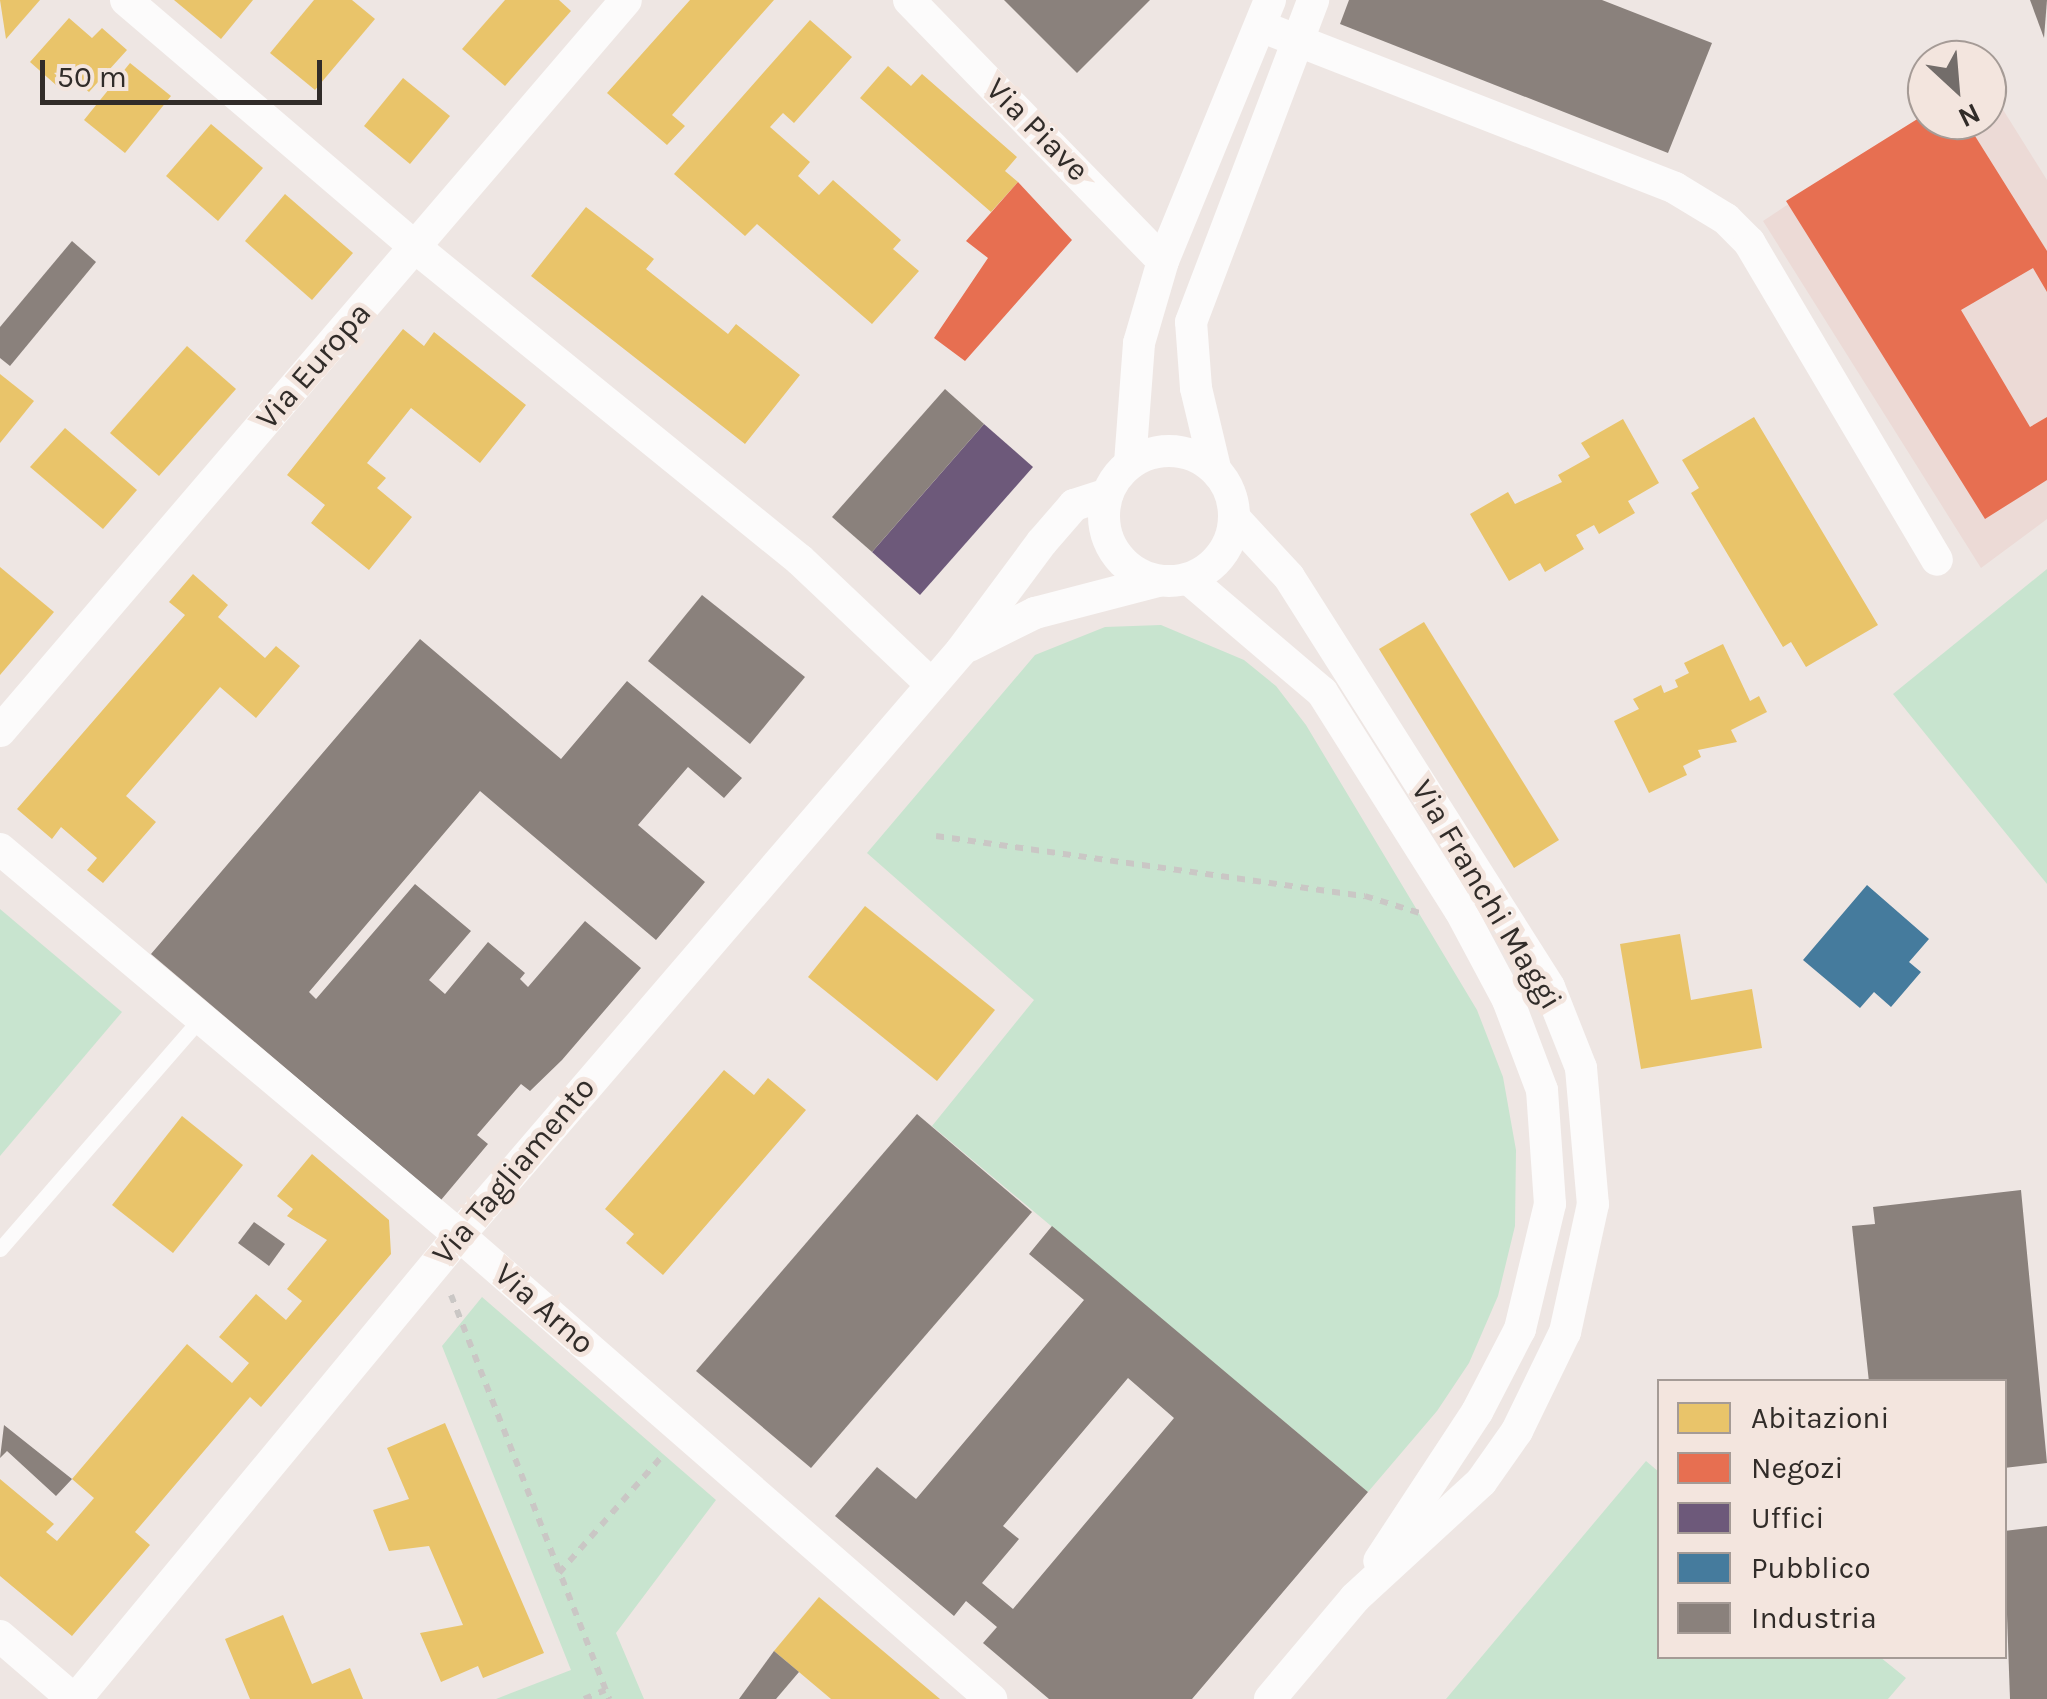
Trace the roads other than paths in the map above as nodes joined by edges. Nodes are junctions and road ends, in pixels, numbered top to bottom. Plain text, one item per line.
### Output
1 (126, 0) edge
2 (626, 0) edge
3 (909, 0) edge
4 (1313, 0) edge
5 (1265, 13) edge
6 (1297, 41) junction
7 (416, 248) junction
8 (1163, 261) junction
9 (1130, 462) junction
10 (1215, 468) junction
11 (1107, 494) junction
12 (1238, 521) junction
13 (1937, 560) dead end
14 (1174, 580) junction
15 (961, 651) junction
16 (929, 682) junction
17 (0, 731) edge
18 (0, 849) edge
19 (201, 1018) junction
20 (460, 1236) junction
21 (0, 1249) edge
22 (1355, 1598) junction
23 (0, 1636) edge
24 (74, 1699) edge
25 (991, 1699) edge
26 (1270, 1699) edge

1 - 7 street
2 - 7 street, Via Europa
3 - 8 street, Via Piave
4 - 6 street
5 - 6 street
5 - 8 street
6 - 10 street
6 - 13 street
7 - 16 street
7 - 17 street, Via Europa
8 - 9 street
9 - 10 street
9 - 11 street
10 - 12 street
11 - 14 street
11 - 15 street, Via Tagliamento
12 - 14 street
12 - 22 street, Via Franchi Maggi
14 - 15 street, Via Tagliamento
14 - 22 street, Via Franchi Maggi
15 - 16 street, Via Tagliamento
16 - 20 street, Via Tagliamento
18 - 19 street, Via Arno
19 - 20 street, Via Arno
19 - 21 lane
20 - 24 street, Via Tagliamento
20 - 25 street, Via Arno
22 - 26 street, Via Franchi Maggi
23 - 24 street

